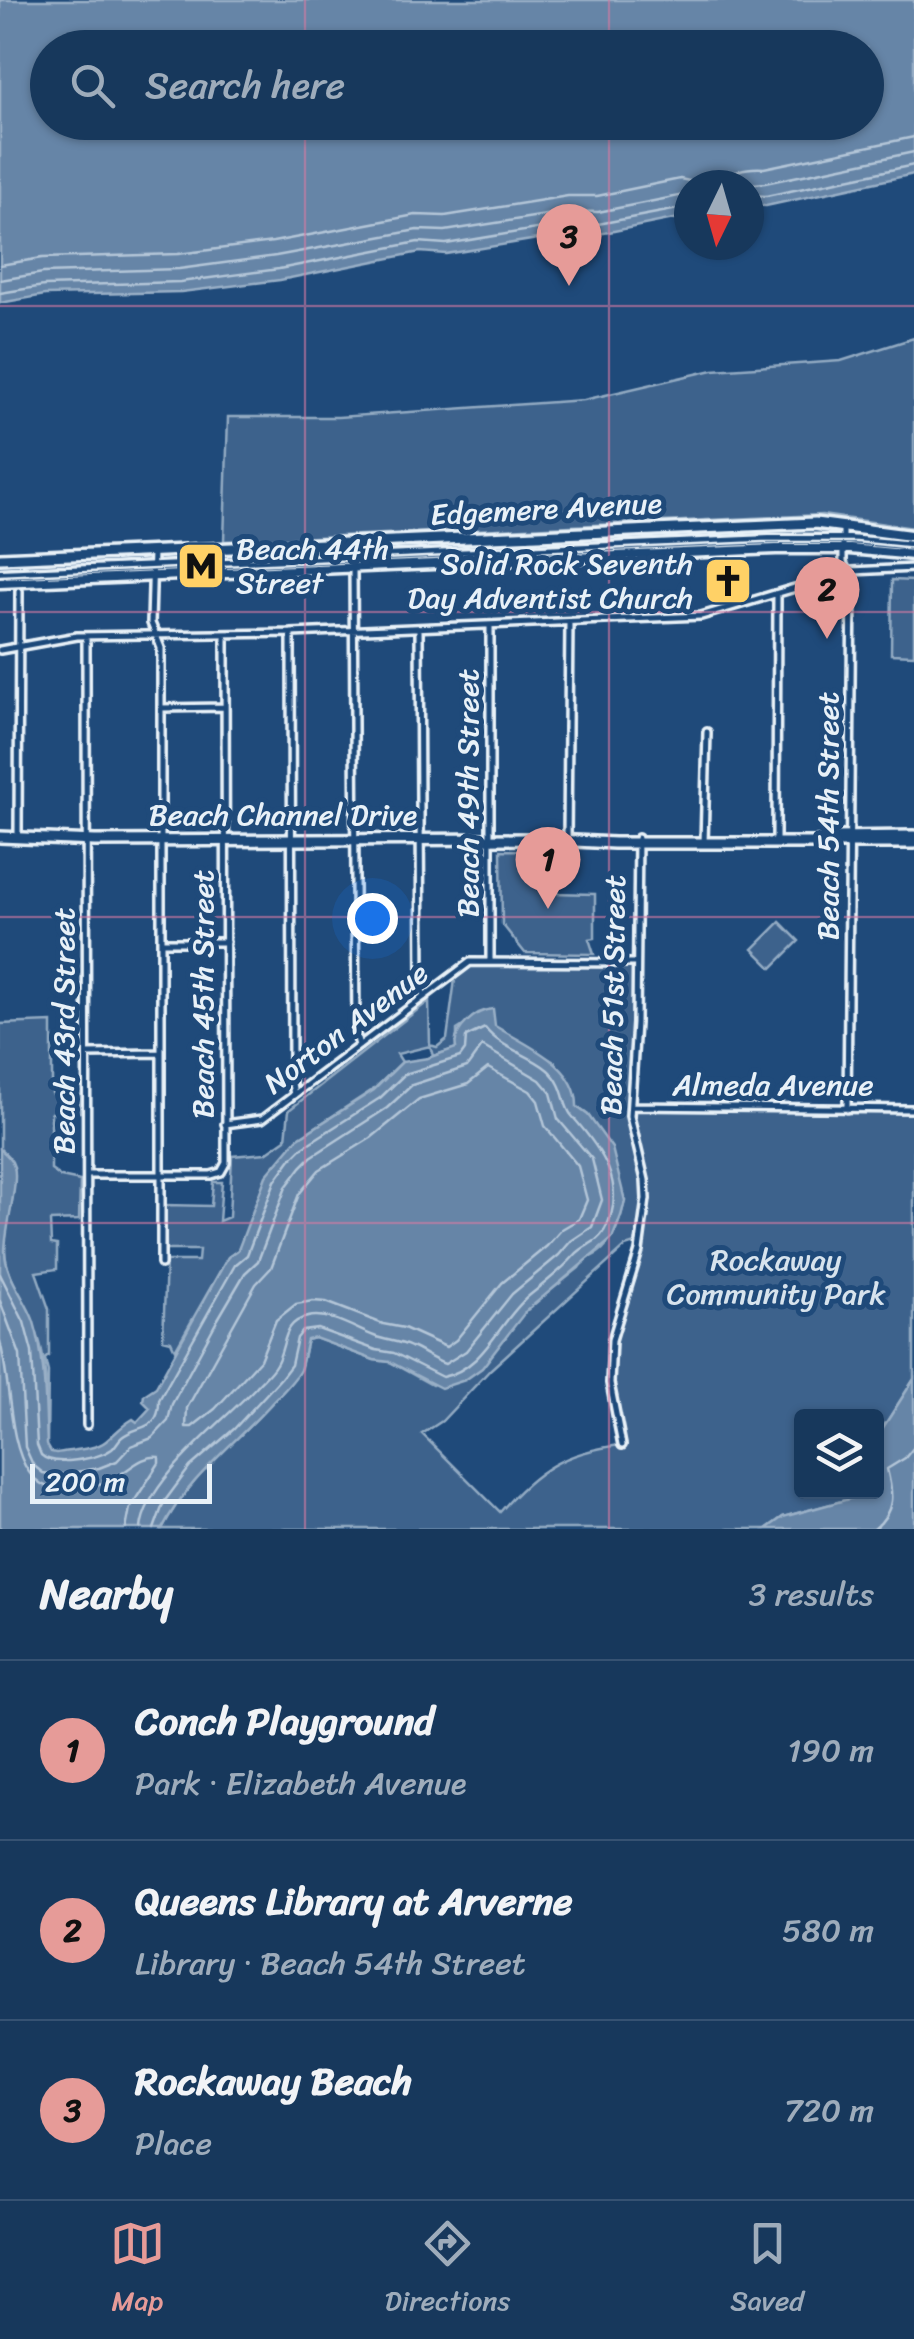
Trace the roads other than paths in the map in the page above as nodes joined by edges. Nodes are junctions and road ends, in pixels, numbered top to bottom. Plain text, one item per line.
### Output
1 (844, 526) junction
2 (914, 536) edge
3 (352, 543) junction
4 (844, 544) junction
5 (914, 546) edge
6 (153, 552) junction
7 (914, 555) edge
8 (0, 558) edge
9 (353, 563) junction
10 (914, 568) edge
11 (152, 572) junction
12 (848, 572) junction
13 (0, 574) edge
14 (0, 583) edge
15 (19, 591) dead end
16 (777, 594) junction
17 (570, 622) junction
18 (490, 626) junction
19 (419, 628) junction
20 (355, 631) junction
21 (291, 633) junction
22 (225, 634) junction
23 (156, 635) junction
24 (86, 636) junction
25 (18, 646) junction
26 (0, 650) edge
27 (225, 707) junction
28 (160, 708) junction
29 (707, 732) dead end
30 (0, 837) edge
31 (18, 838) junction
32 (420, 839) junction
33 (490, 839) junction
34 (566, 839) junction
35 (914, 839) edge
36 (160, 840) junction
37 (226, 840) junction
38 (291, 840) junction
39 (356, 840) junction
40 (638, 840) junction
41 (704, 840) junction
42 (776, 840) junction
43 (850, 840) junction
44 (87, 841) junction
45 (161, 942) junction
46 (226, 942) junction
47 (490, 960) junction
48 (636, 963) junction
49 (424, 997) junction
50 (359, 1046) junction
51 (87, 1054) junction
52 (161, 1054) junction
53 (294, 1095) junction
54 (632, 1106) junction
55 (847, 1109) junction
56 (914, 1109) edge
57 (226, 1124) junction
58 (87, 1174) junction
59 (162, 1175) junction
60 (162, 1264) dead end
61 (87, 1425) dead end
62 (622, 1445) dead end

1 - 2 main road, Edgemere Avenue
1 - 3 main road, Edgemere Avenue
1 - 4 street, Beach 54th Street
3 - 6 main road, Edgemere Avenue
3 - 9 street
4 - 5 street
4 - 7 street
4 - 9 street
4 - 12 street, Beach 54th Street
6 - 8 main road, Edgemere Avenue
6 - 11 street
9 - 11 street
9 - 20 street
10 - 12 street
11 - 13 street
11 - 14 street
11 - 23 street
12 - 16 street
12 - 43 street, Beach 54th Street
15 - 25 street
16 - 17 street
16 - 42 street
17 - 18 street
17 - 34 street
18 - 19 street
18 - 33 street, Beach 49th Street
19 - 20 street
19 - 32 street
20 - 21 street
20 - 39 street
21 - 22 street
21 - 38 street
22 - 23 street
22 - 27 street, Beach 45th Street
23 - 24 street
23 - 28 street
24 - 25 street
24 - 44 street, Beach 43rd Street
25 - 26 street
25 - 31 street
27 - 28 street
27 - 37 street, Beach 45th Street
28 - 36 street
29 - 41 street
30 - 31 main road, Beach Channel Drive
31 - 44 main road, Beach Channel Drive
32 - 33 main road, Beach Channel Drive
32 - 39 main road, Beach Channel Drive
32 - 49 street
33 - 34 main road, Beach Channel Drive
33 - 47 street, Beach 49th Street
34 - 40 main road, Beach Channel Drive
35 - 43 main road, Beach Channel Drive
36 - 37 main road, Beach Channel Drive
36 - 44 main road, Beach Channel Drive
36 - 45 street
37 - 38 main road, Beach Channel Drive
37 - 46 street, Beach 45th Street
38 - 39 main road, Beach Channel Drive
38 - 53 street
39 - 50 street
40 - 41 main road, Beach Channel Drive
40 - 48 street, Beach 51st Street
41 - 42 main road, Beach Channel Drive
42 - 43 main road, Beach Channel Drive
43 - 55 street, Beach 54th Street
44 - 51 street, Beach 43rd Street
45 - 46 street
45 - 52 street
46 - 57 street, Beach 45th Street
47 - 48 street
47 - 49 street, Norton Avenue
48 - 54 street, Beach 51st Street
49 - 50 street, Norton Avenue
50 - 53 street, Norton Avenue
51 - 52 street
51 - 58 street, Beach 43rd Street
52 - 59 street
53 - 57 street, Norton Avenue
54 - 55 street, Almeda Avenue
54 - 62 street, Beach 51st Street
55 - 56 street, Almeda Avenue
57 - 59 street, Beach 45th Street
58 - 59 street
58 - 61 street, Beach 43rd Street
59 - 60 street

